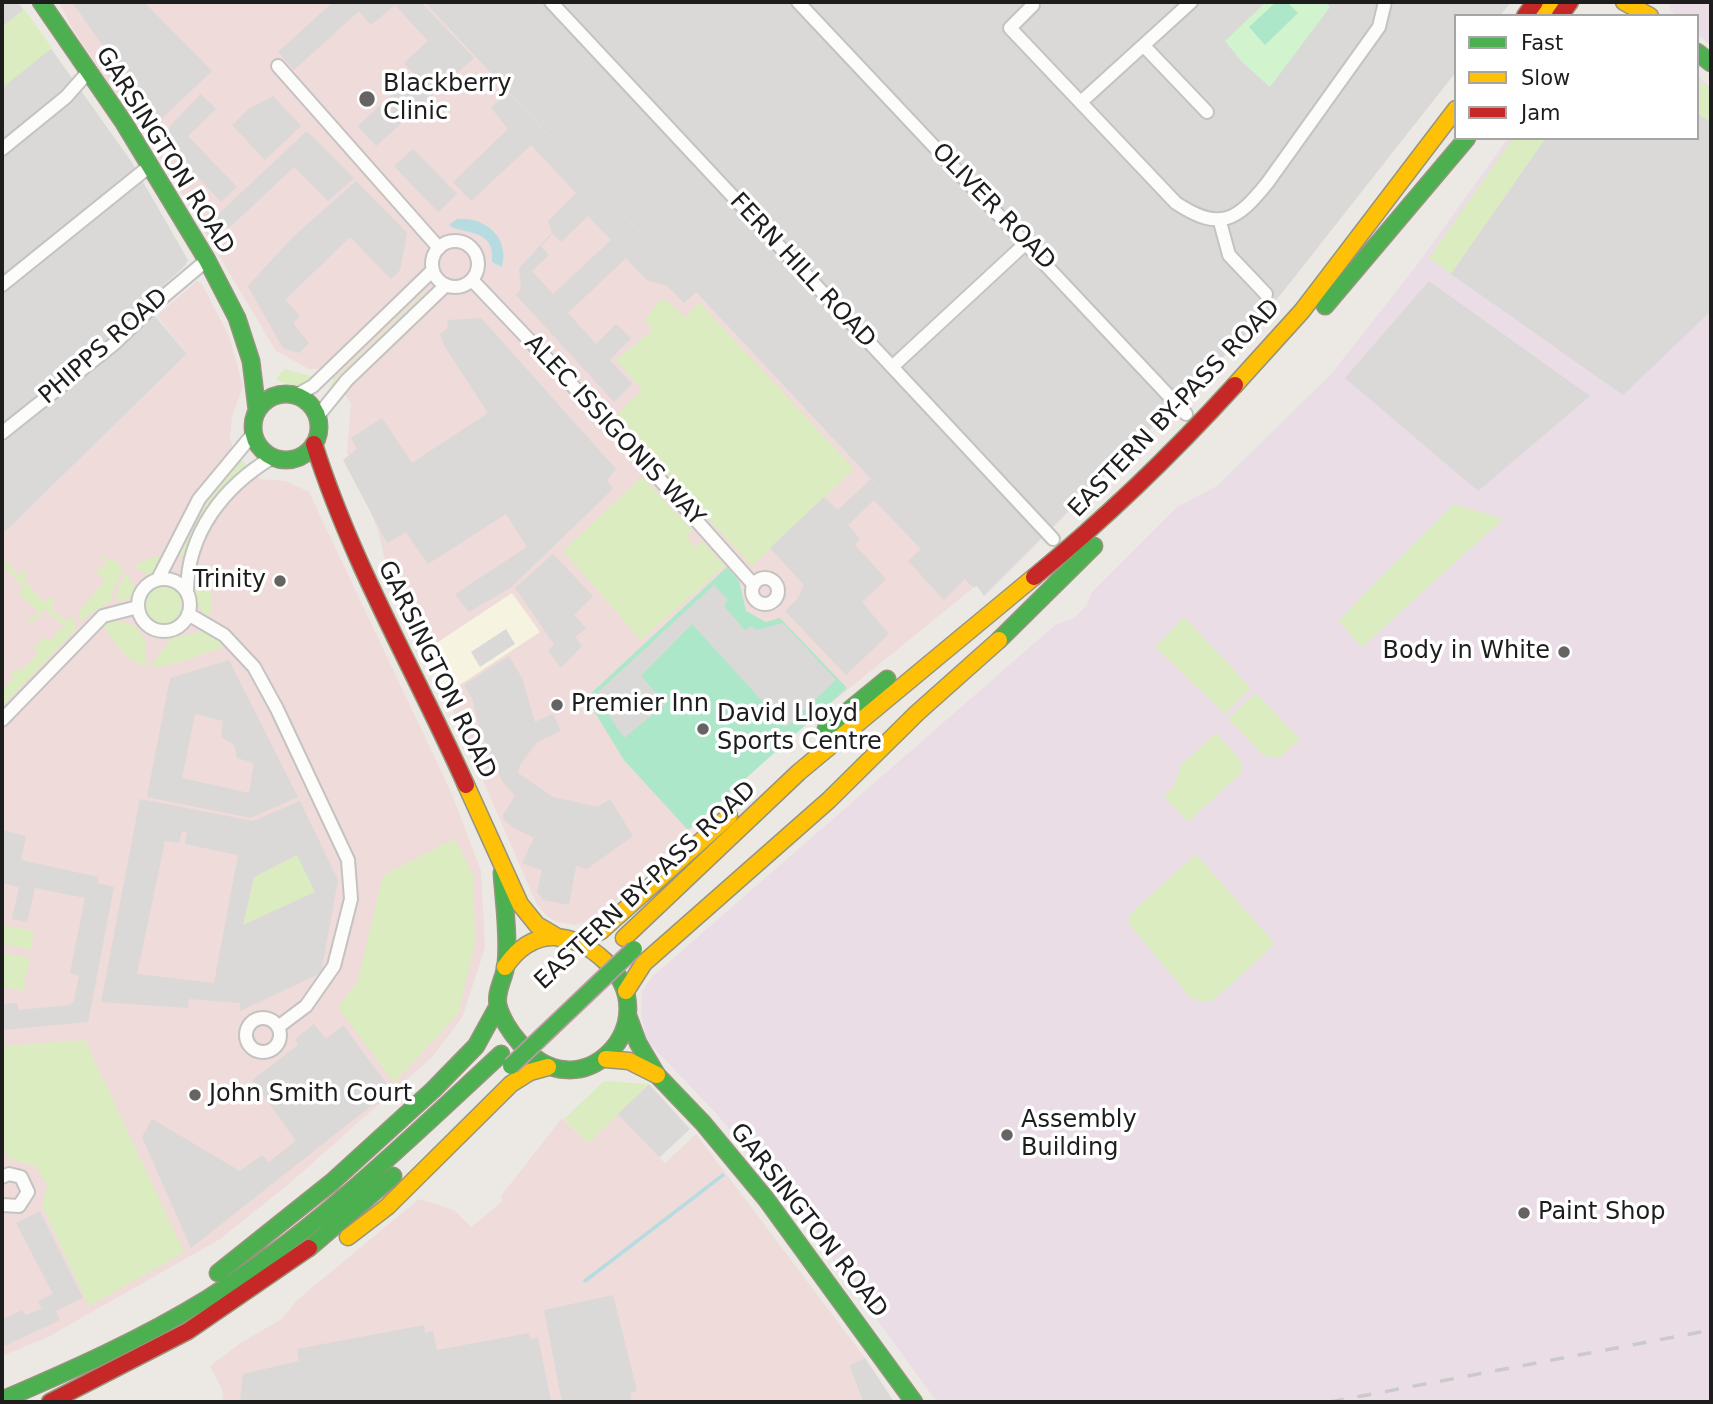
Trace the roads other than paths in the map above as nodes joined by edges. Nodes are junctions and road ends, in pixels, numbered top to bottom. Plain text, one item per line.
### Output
1 (41, 2) edge
2 (551, 2) edge
3 (798, 2) edge
4 (1191, 2) edge
5 (1385, 2) edge
6 (1624, 2) edge
7 (1033, 5) dead end
8 (1648, 14) edge
9 (1144, 46) junction
10 (278, 66) dead end
11 (89, 71) junction
12 (1082, 102) junction
13 (1207, 112) dead end
14 (1454, 113) edge
15 (1466, 140) edge
16 (2, 149) edge
17 (151, 165) junction
18 (1220, 222) junction
19 (1026, 243) junction
20 (439, 248) junction
21 (207, 260) junction
22 (433, 270) junction
23 (472, 280) junction
24 (2, 285) edge
25 (446, 285) junction
26 (1266, 294) dead end
27 (892, 367) junction
28 (254, 369) junction
29 (275, 395) junction
30 (295, 396) junction
31 (257, 410) junction
32 (1186, 414) dead end
33 (317, 417) junction
34 (2, 433) edge
35 (253, 434) junction
36 (314, 444) junction
37 (273, 457) junction
38 (290, 460) junction
39 (332, 501) junction
40 (1054, 539) dead end
41 (1094, 546) junction
42 (158, 579) junction
43 (753, 584) dead end
44 (187, 592) junction
45 (138, 607) junction
46 (188, 614) junction
47 (985, 619) junction
48 (2, 720) edge
49 (501, 859) junction
50 (559, 938) junction
51 (576, 942) junction
52 (629, 944) junction
53 (505, 967) junction
54 (626, 990) junction
55 (498, 1006) junction
56 (628, 1016) junction
57 (278, 1027) dead end
58 (606, 1059) junction
59 (506, 1060) junction
60 (548, 1067) junction
61 (657, 1075) junction
62 (2, 1175) edge
63 (2, 1205) edge
64 (168, 1321) junction
65 (176, 1341) junction
66 (2, 1400) edge
67 (50, 1402) edge
68 (914, 1402) edge

1 - 11 main road, GARSINGTON ROAD
2 - 27 street, FERN HILL ROAD
3 - 19 street, OLIVER ROAD
4 - 9 street
5 - 18 street
6 - 8 main road
7 - 12 street
9 - 12 street
9 - 13 street
10 - 20 street
11 - 16 street
11 - 17 main road, GARSINGTON ROAD
12 - 18 street
14 - 47 main road, EASTERN BY-PASS ROAD
15 - 41 main road, EASTERN BY-PASS ROAD
17 - 21 main road, GARSINGTON ROAD
17 - 24 street
18 - 26 street
19 - 27 street
19 - 32 street, OLIVER ROAD
20 - 22 street
20 - 23 street
21 - 28 main road, GARSINGTON ROAD
21 - 34 street, PHIPPS ROAD
22 - 25 street
22 - 30 street
23 - 25 street
23 - 43 street, ALEC ISSIGONIS WAY
25 - 33 street
27 - 40 street, FERN HILL ROAD
28 - 29 main road, GARSINGTON ROAD
28 - 31 main road, GARSINGTON ROAD
29 - 30 main road
29 - 31 main road
30 - 33 main road
31 - 35 main road
33 - 36 main road
35 - 37 main road
35 - 42 street
36 - 38 main road
36 - 39 main road
37 - 38 main road
37 - 44 street
38 - 39 main road
39 - 49 main road, GARSINGTON ROAD
41 - 52 main road, EASTERN BY-PASS ROAD
41 - 54 main road
42 - 44 street
42 - 45 street
44 - 46 street
45 - 46 street
45 - 48 street
46 - 57 street
47 - 51 main road
47 - 52 main road, EASTERN BY-PASS ROAD
49 - 50 main road, GARSINGTON ROAD
49 - 53 main road
50 - 51 main road
50 - 53 main road
51 - 54 main road
52 - 59 main road, EASTERN BY-PASS ROAD, bridge
53 - 55 main road
54 - 56 main road
55 - 60 main road
55 - 64 main road
56 - 58 main road
56 - 61 main road
58 - 60 main road
58 - 61 main road
59 - 64 main road, EASTERN BY-PASS ROAD
59 - 65 main road, EASTERN BY-PASS ROAD
60 - 65 main road
61 - 68 main road, GARSINGTON ROAD
62 - 63 street
64 - 66 main road, EASTERN BY-PASS ROAD
65 - 67 main road, EASTERN BY-PASS ROAD

